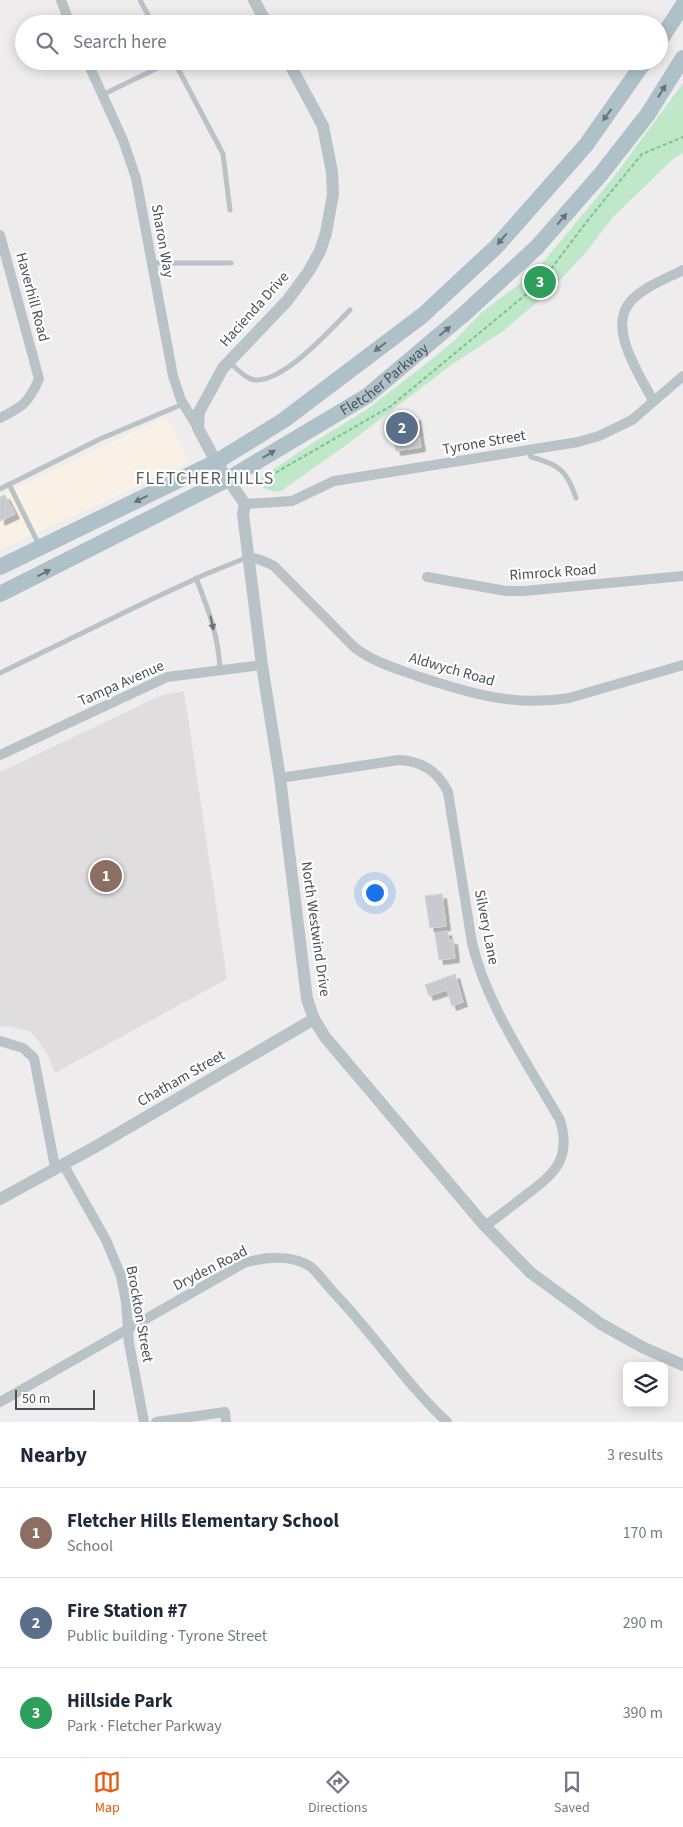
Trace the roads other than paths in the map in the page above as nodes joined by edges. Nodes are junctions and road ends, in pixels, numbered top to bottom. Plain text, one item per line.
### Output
1 (61, 0) edge
2 (140, 0) edge
3 (254, 0) edge
4 (683, 5) edge
5 (67, 15) edge
6 (148, 15) edge
7 (262, 15) edge
8 (668, 28) edge
9 (683, 58) edge
10 (91, 70) edge
11 (154, 70) edge
12 (178, 70) edge
13 (293, 70) edge
14 (639, 70) edge
15 (102, 94) junction
16 (230, 210) dead end
17 (0, 235) edge
18 (152, 263) junction
19 (231, 263) dead end
20 (683, 270) edge
21 (350, 310) dead end
22 (229, 362) junction
23 (683, 376) edge
24 (654, 401) junction
25 (183, 404) junction
26 (0, 418) edge
27 (198, 428) junction
28 (528, 450) junction
29 (216, 462) junction
30 (228, 479) junction
31 (9, 484) junction
32 (0, 489) edge
33 (576, 498) dead end
34 (244, 504) junction
35 (40, 548) junction
36 (249, 557) junction
37 (0, 567) edge
38 (683, 576) edge
39 (427, 577) dead end
40 (196, 578) junction
41 (0, 594) edge
42 (683, 665) edge
43 (262, 666) junction
44 (220, 670) junction
45 (0, 673) edge
46 (1, 752) edge
47 (280, 778) junction
48 (314, 1018) junction
49 (0, 1041) edge
50 (59, 1166) junction
51 (0, 1199) edge
52 (485, 1226) junction
53 (128, 1330) junction
54 (683, 1365) edge
55 (0, 1402) edge
56 (144, 1422) edge
57 (156, 1422) edge
58 (226, 1422) edge
59 (447, 1422) edge

1 - 5 street
2 - 6 lane
3 - 7 street
4 - 8 main road
30 -> 9 main road, Fletcher Parkway
10 - 15 street, Sharon Way
11 - 15 lane
12 - 16 lane
13 - 22 street, Hacienda Drive
14 -> 29 main road, Fletcher Parkway
15 - 18 street, Sharon Way
17 - 26 street, Haverhill Road
18 - 19 lane
18 - 25 street, Sharon Way
20 - 24 street
21 - 22 lane
22 - 27 street, Hacienda Drive
23 - 24 street, Tyrone Street
24 - 28 street, Tyrone Street
25 - 27 street, Sharon Way
25 - 31 lane
27 - 29 street
28 - 33 lane
28 - 34 street, Tyrone Street
29 - 30 street
29 -> 35 main road, Fletcher Parkway
30 - 34 street
41 -> 30 main road, Fletcher Parkway
31 - 32 lane
31 - 35 lane
34 - 36 street, North Westwind Drive
35 - 37 main road, Fletcher Parkway
36 - 40 lane
36 - 42 street, Aldwych Road
36 - 43 street, North Westwind Drive
38 - 39 street, Rimrock Road
40 -> 44 lane
40 - 45 lane
43 - 44 street, Tampa Avenue
43 - 47 street, North Westwind Drive
44 - 46 street, Tampa Avenue
47 - 48 street, North Westwind Drive
47 - 52 street, Silvery Lane
48 - 50 street, Chatham Street
48 - 52 street, North Westwind Drive
49 - 50 street, Brockton Street
50 - 51 street, Chatham Street
50 - 53 street, Brockton Street
52 - 54 street, North Westwind Drive
53 - 55 street, Dryden Road
53 - 56 street, Brockton Street
53 - 59 street, Dryden Road
57 - 58 street

